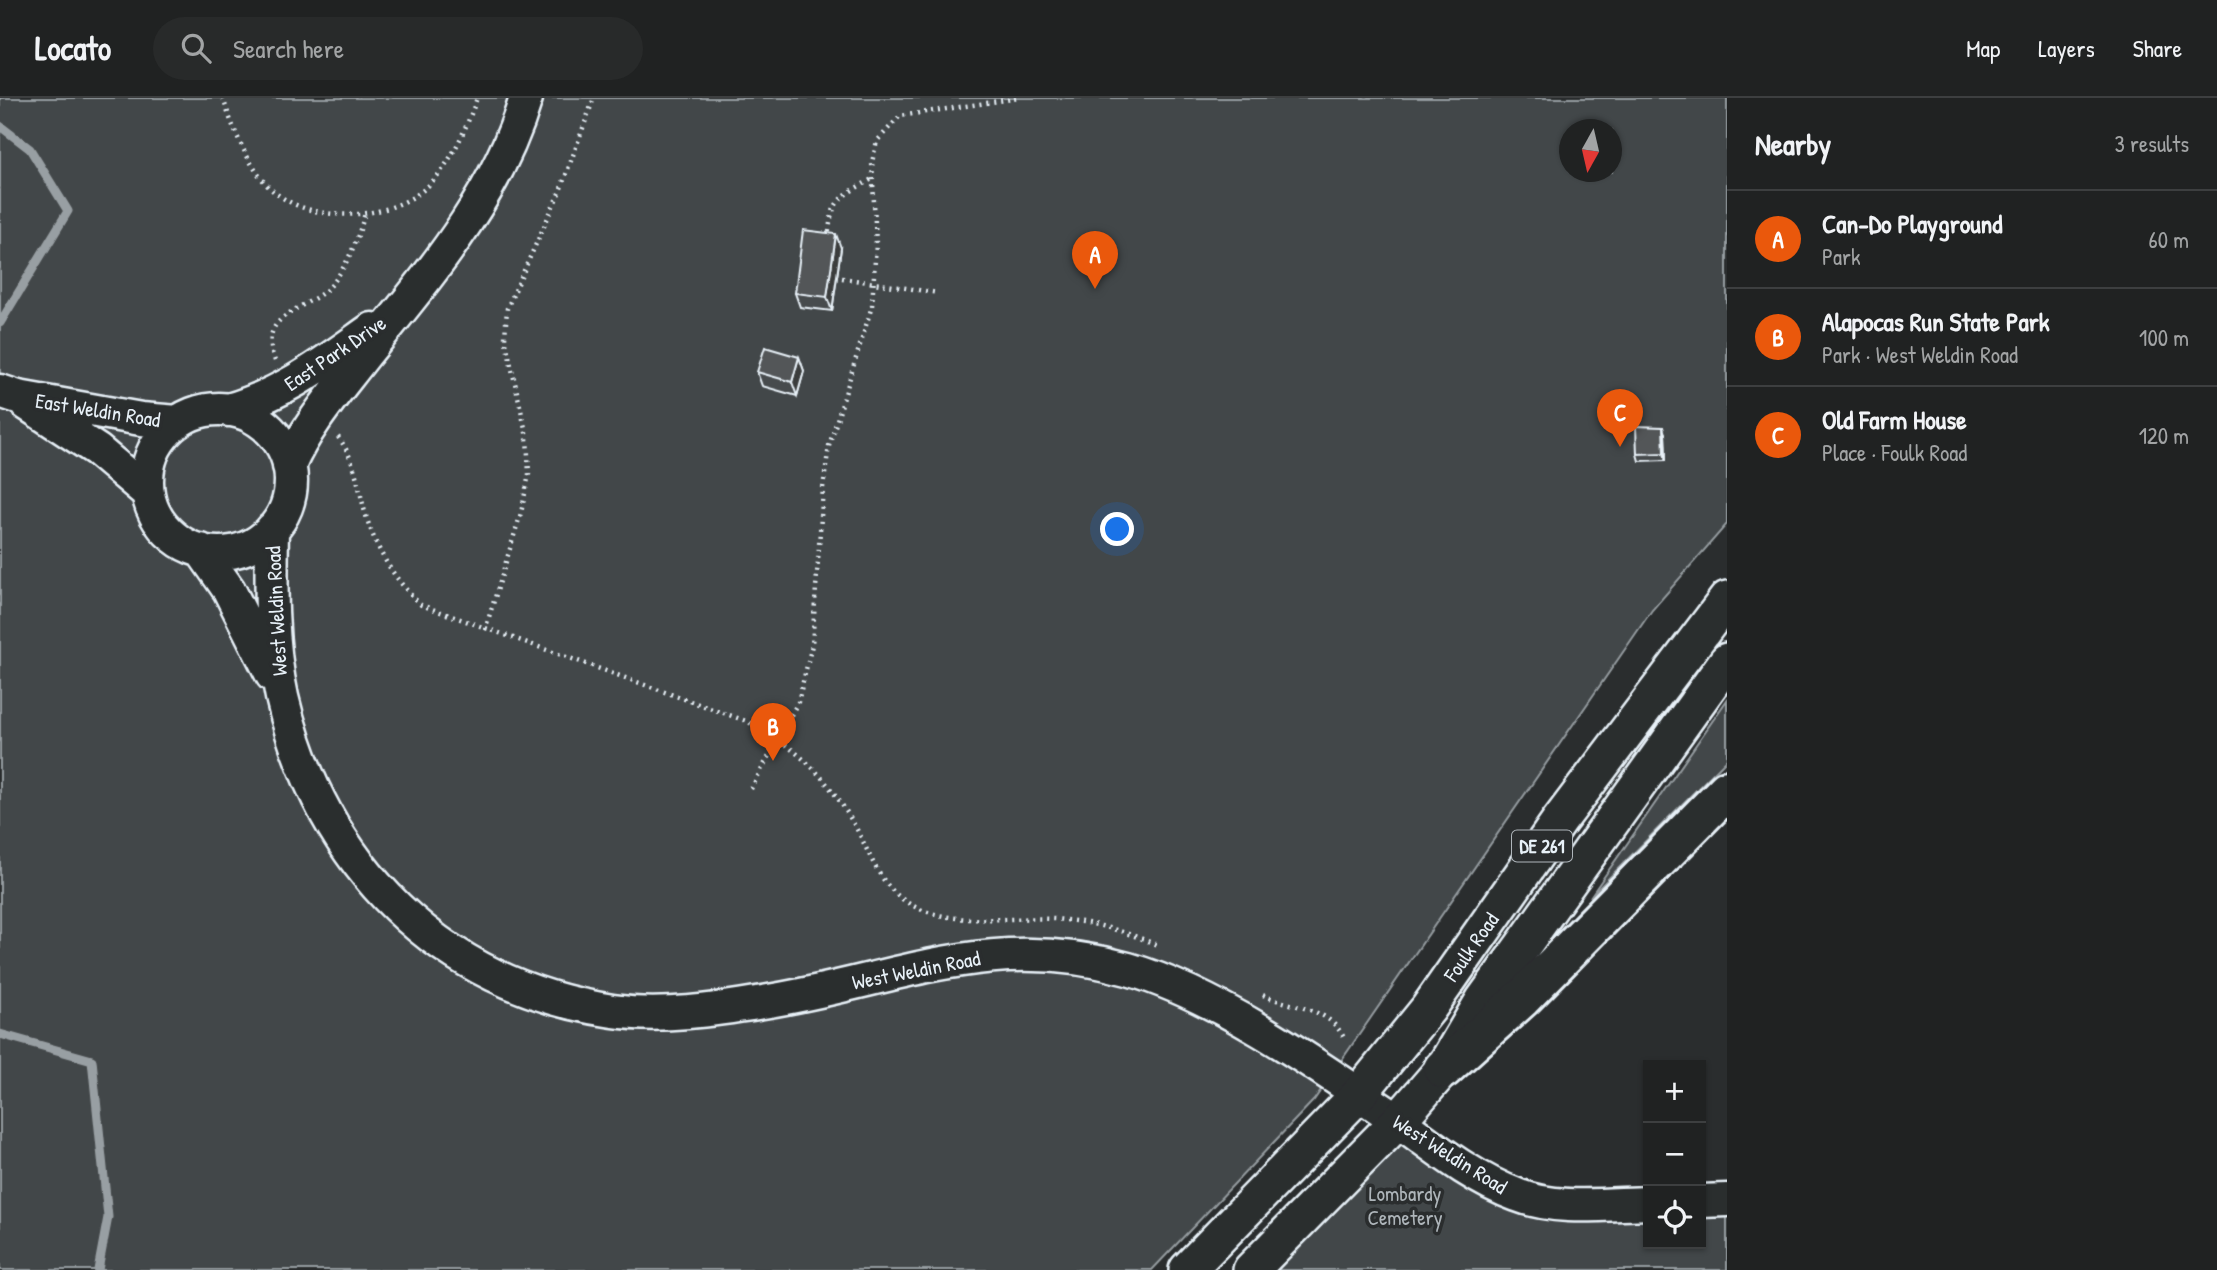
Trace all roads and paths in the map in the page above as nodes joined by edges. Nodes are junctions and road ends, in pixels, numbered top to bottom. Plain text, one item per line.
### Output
1 (223, 98) edge
2 (477, 98) edge
3 (526, 98) edge
4 (594, 98) edge
5 (1019, 98) edge
6 (874, 178) junction
7 (365, 213) junction
8 (828, 239) edge
9 (842, 278) dead end
10 (874, 282) junction
11 (938, 293) dead end
12 (402, 308) junction
13 (293, 384) junction
14 (9, 394) edge
15 (228, 410) junction
16 (320, 413) junction
17 (178, 422) junction
18 (289, 466) junction
19 (148, 493) junction
20 (272, 529) junction
21 (201, 551) junction
22 (1727, 599) edge
23 (485, 630) junction
24 (1727, 661) edge
25 (281, 692) junction
26 (779, 737) junction
27 (751, 789) dead end
28 (1727, 790) edge
29 (1161, 947) dead end
30 (1257, 992) dead end
31 (1343, 1038) dead end
32 (1443, 1069) junction
33 (1359, 1094) junction
34 (1398, 1121) junction
35 (1727, 1200) edge
36 (1706, 1201) edge
37 (1643, 1203) edge
38 (1187, 1270) edge
39 (1251, 1270) edge

1 - 7 path
2 - 7 path
3 - 12 street, East Park Drive
4 - 23 path
5 - 6 path
6 - 8 path
6 - 10 path
7 - 13 path
9 - 10 path
10 - 11 path
10 - 26 path
12 - 13 street, East Park Drive
12 - 16 street, East Park Drive
13 - 15 street, East Park Drive
14 - 17 street, East Weldin Road
14 - 19 street, East Weldin Road
15 - 17 street
15 - 18 street
16 - 18 street, East Park Drive
16 - 23 path
17 - 19 street
18 - 20 street
19 - 21 street
20 - 21 street
20 - 25 street, West Weldin Road
21 - 25 street, West Weldin Road
22 - 33 main road, Foulk Road / DE 261
23 - 26 path
24 - 32 main road, Foulk Road
25 - 33 street, West Weldin Road
26 - 27 path
26 - 29 path
28 - 32 highway
30 - 31 path
32 - 34 main road, Foulk Road
33 - 34 street, West Weldin Road
33 - 38 main road, Foulk Road / DE 261
34 - 37 street, West Weldin Road
34 - 39 main road, Foulk Road
35 - 36 street

